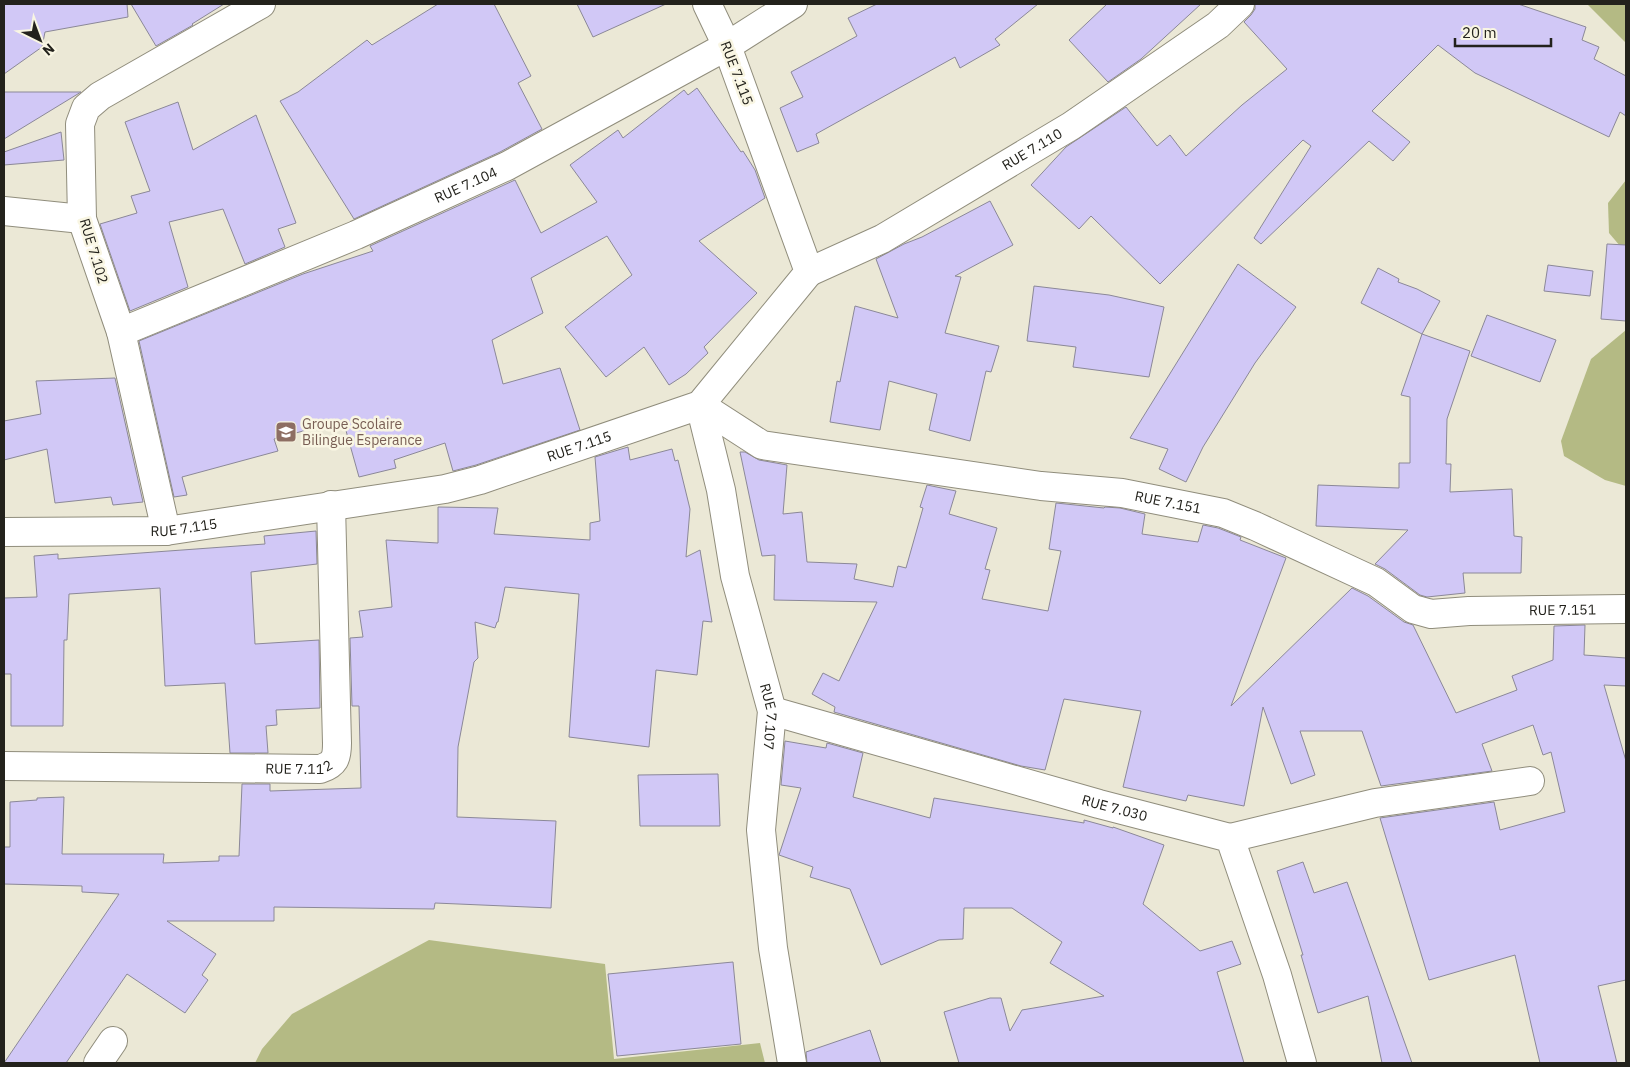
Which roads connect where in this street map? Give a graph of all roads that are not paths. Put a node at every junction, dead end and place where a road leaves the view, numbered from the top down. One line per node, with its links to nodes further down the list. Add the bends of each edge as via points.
1 (261, 4): 7 (street, RUE 7.102, via 100,96 86,108 80,124)
2 (707, 4): 5 (street, RUE 7.115)
3 (794, 4): 5 (street, RUE 7.104)
4 (1240, 4): 8 (street, RUE 7.110, via 1218,26 1071,126 882,240)
5 (727, 46): 8 (street, RUE 7.115); 9 (street, RUE 7.104, via 507,166 356,236)
6 (4, 211): 7 (street)
7 (82, 219): 9 (street, RUE 7.102)
8 (808, 272): 10 (street)
9 (121, 332): 12 (street, RUE 7.102)
10 (700, 405): 11 (street, RUE 7.115, via 480,480 445,489); 14 (street, RUE 7.151, via 762,444 1041,486 1122,493 1223,513 1376,582 1413,609 1431,614); 15 (street, RUE 7.107, via 721,490 735,576)
11 (331, 505): 12 (street, RUE 7.115); 16 (street, RUE 7.112, via 337,756 329,766 320,769)
12 (166, 531): 13 (street, RUE 7.115)
13 (4, 532)
14 (1626, 609)
15 (772, 711): 18 (street, RUE 7.030); 21 (street, RUE 7.107, via 761,830 773,948)
16 (4, 766)
17 (1530, 782): 18 (street, via 1375,803)
18 (1230, 838): 22 (street, via 1277,975)
19 (113, 1041): 20 (street)
20 (98, 1063)
21 (792, 1063)
22 (1302, 1063)

